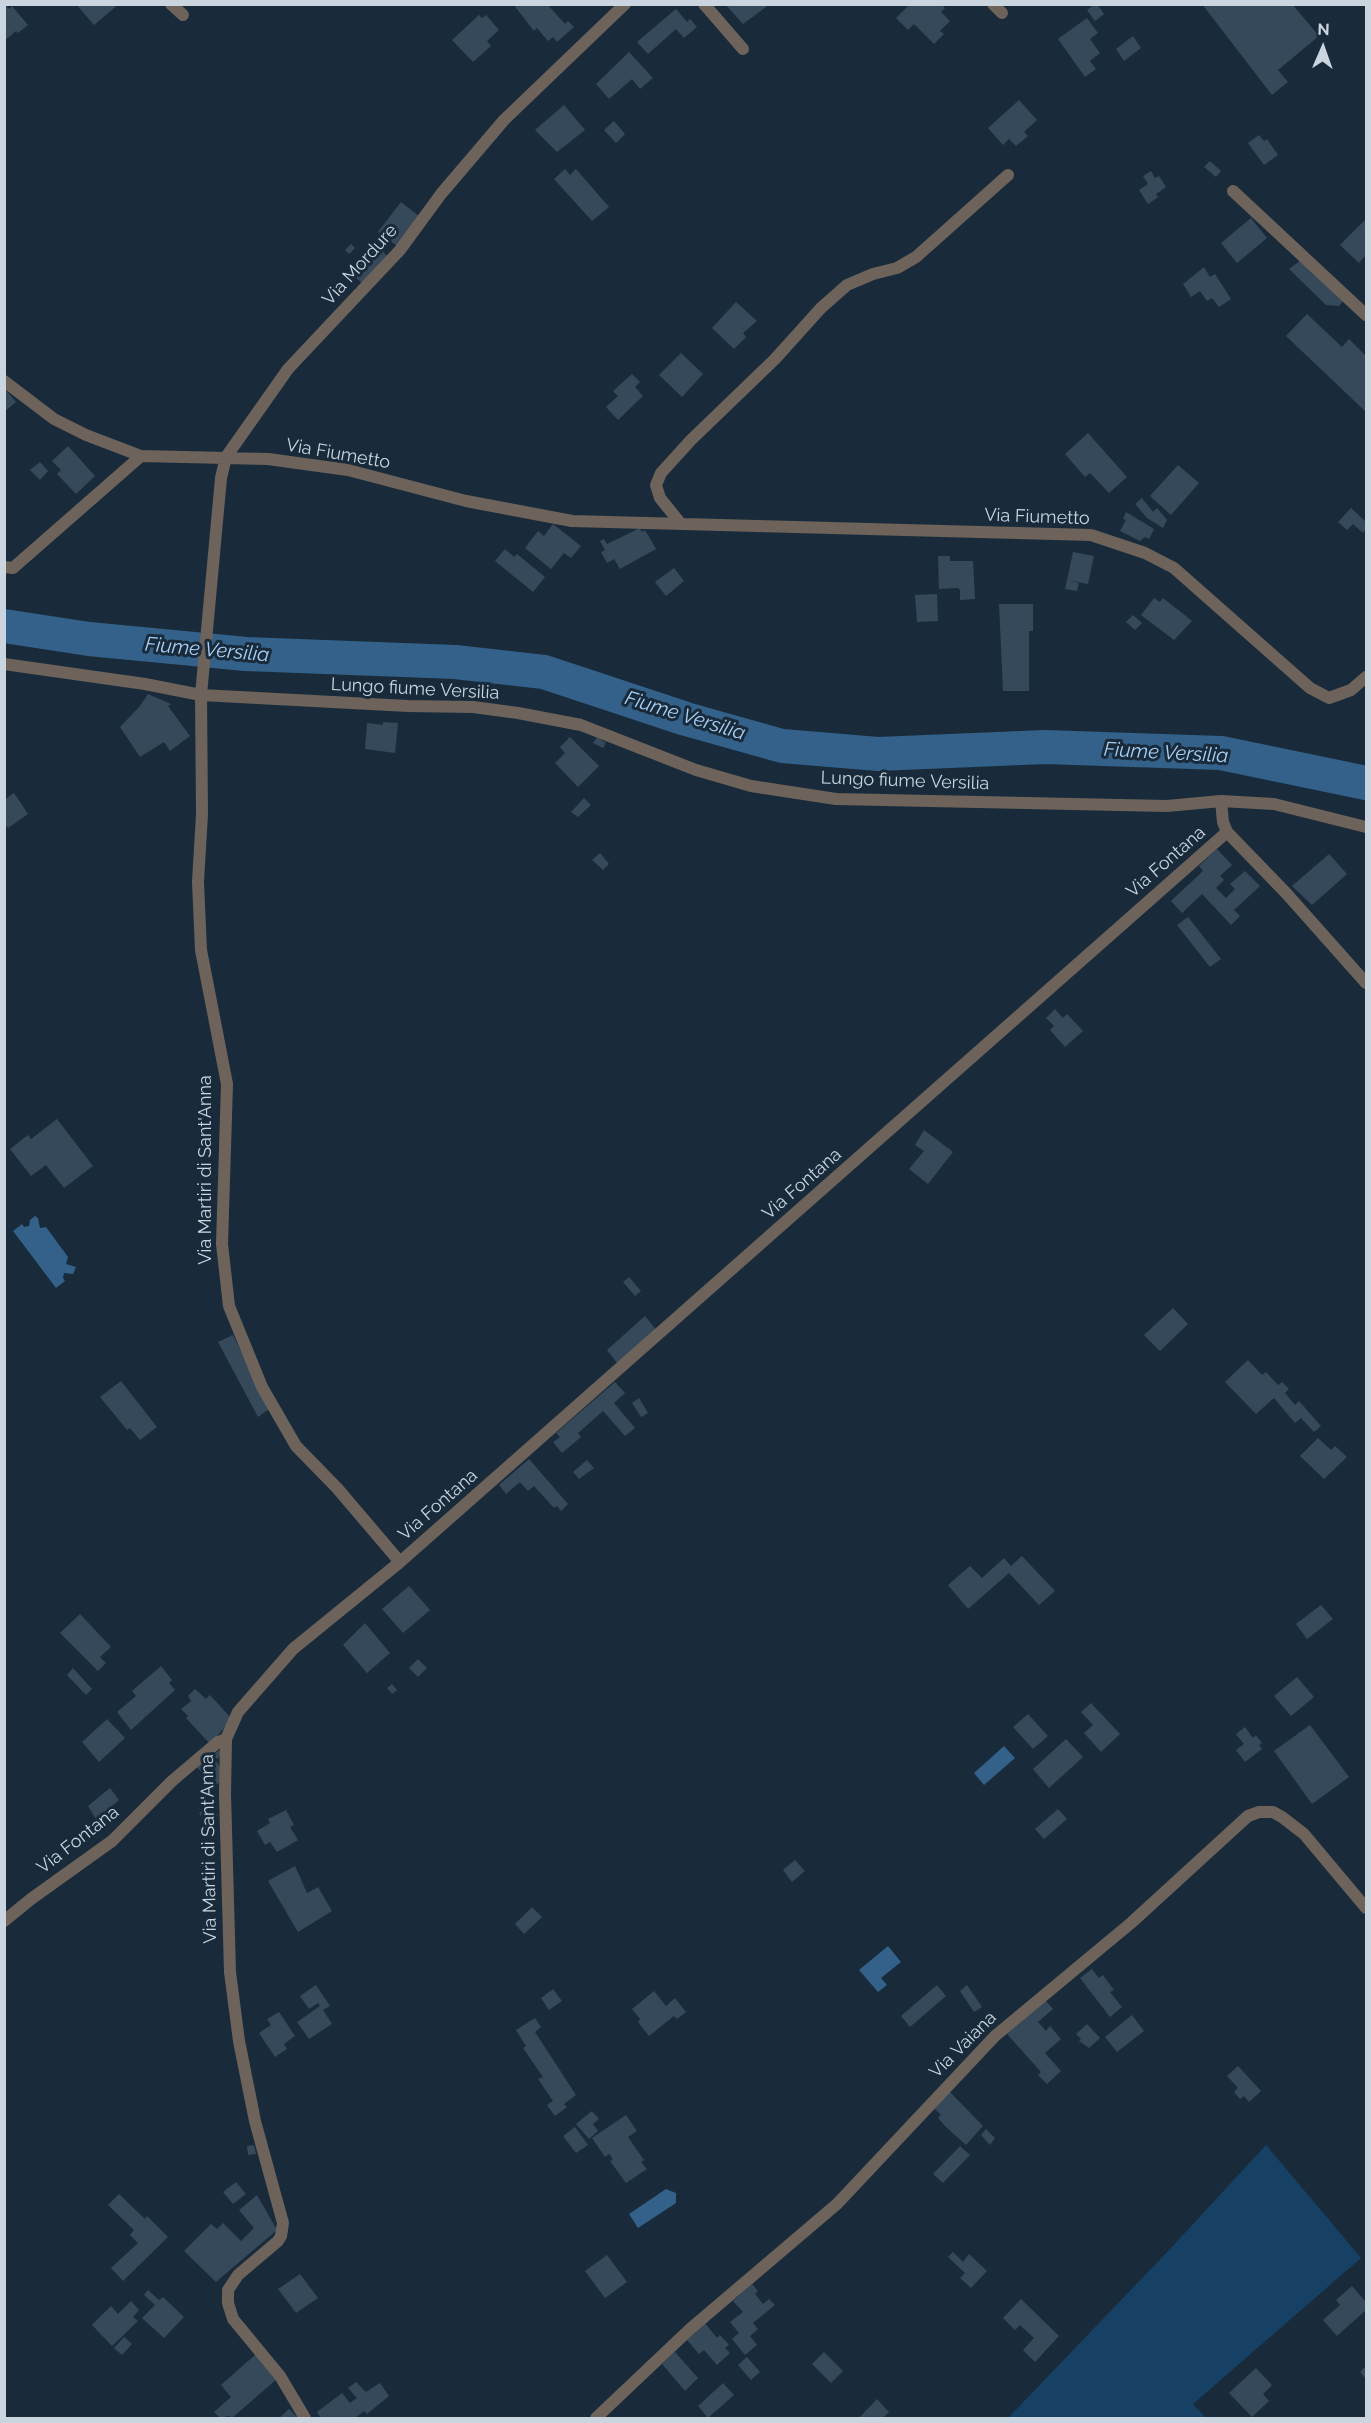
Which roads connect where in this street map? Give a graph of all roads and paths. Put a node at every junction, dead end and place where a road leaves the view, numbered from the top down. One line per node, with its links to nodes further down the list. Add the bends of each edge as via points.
1 (171, 4): 4 (street)
2 (625, 4): 11 (street, Via Mordure, via 504,120 400,250 288,369)
3 (704, 4): 5 (street)
4 (183, 15)
5 (743, 49)
6 (1008, 175): 12 (street, via 916,257 897,268 847,285 820,308 661,473 656,485 660,498)
7 (1233, 191): 8 (street)
8 (1366, 315)
9 (4, 381): 10 (street, Via Fiumetto, via 54,419)
10 (141, 456): 11 (street, Via Fiumetto); 13 (street, via 13,568)
11 (226, 457): 12 (street, Via Fiumetto, via 348,470 466,501 572,521); 14 (street, Via Mordure)
12 (681, 524): 16 (street, Via Fiumetto, via 1091,535 1145,553 1174,568 1310,688 1329,698 1352,690)
13 (4, 567)
14 (210, 594): 17 (street, Via Martiri di Sant'Anna)
15 (4, 664): 17 (street)
16 (1366, 677)
17 (201, 690): 18 (street, Lungo fiume Versilia, via 518,713 581,725 696,770 751,786 836,799 1167,806); 22 (street, Via Martiri di Sant'Anna, via 201,950 227,1084 222,1244 229,1306 262,1387 296,1446)
18 (1221, 801): 19 (street, Lungo fiume Versilia, via 1274,804); 20 (street, Via Fontana)
19 (1366, 827)
20 (1227, 832): 21 (street, Via Fontana); 22 (street, Via Fontana)
21 (1366, 983)
22 (400, 1562): 23 (street, Via Martiri di Sant'Anna, via 293,1649 238,1712)
23 (226, 1739): 25 (street, Via Fontana, via 172,1781 112,1841); 26 (street, Via Martiri di Sant'Anna, via 230,1972 255,2121 283,2223 278,2241 238,2275 228,2290 228,2303 233,2319 280,2376)
24 (1366, 1908): 27 (street, Via Vaiana, via 1304,1834 1282,1816 1266,1812 1248,1816 1131,1923 995,2036 837,2204 690,2329)
25 (4, 1921)
26 (305, 2418)
27 (596, 2418)

